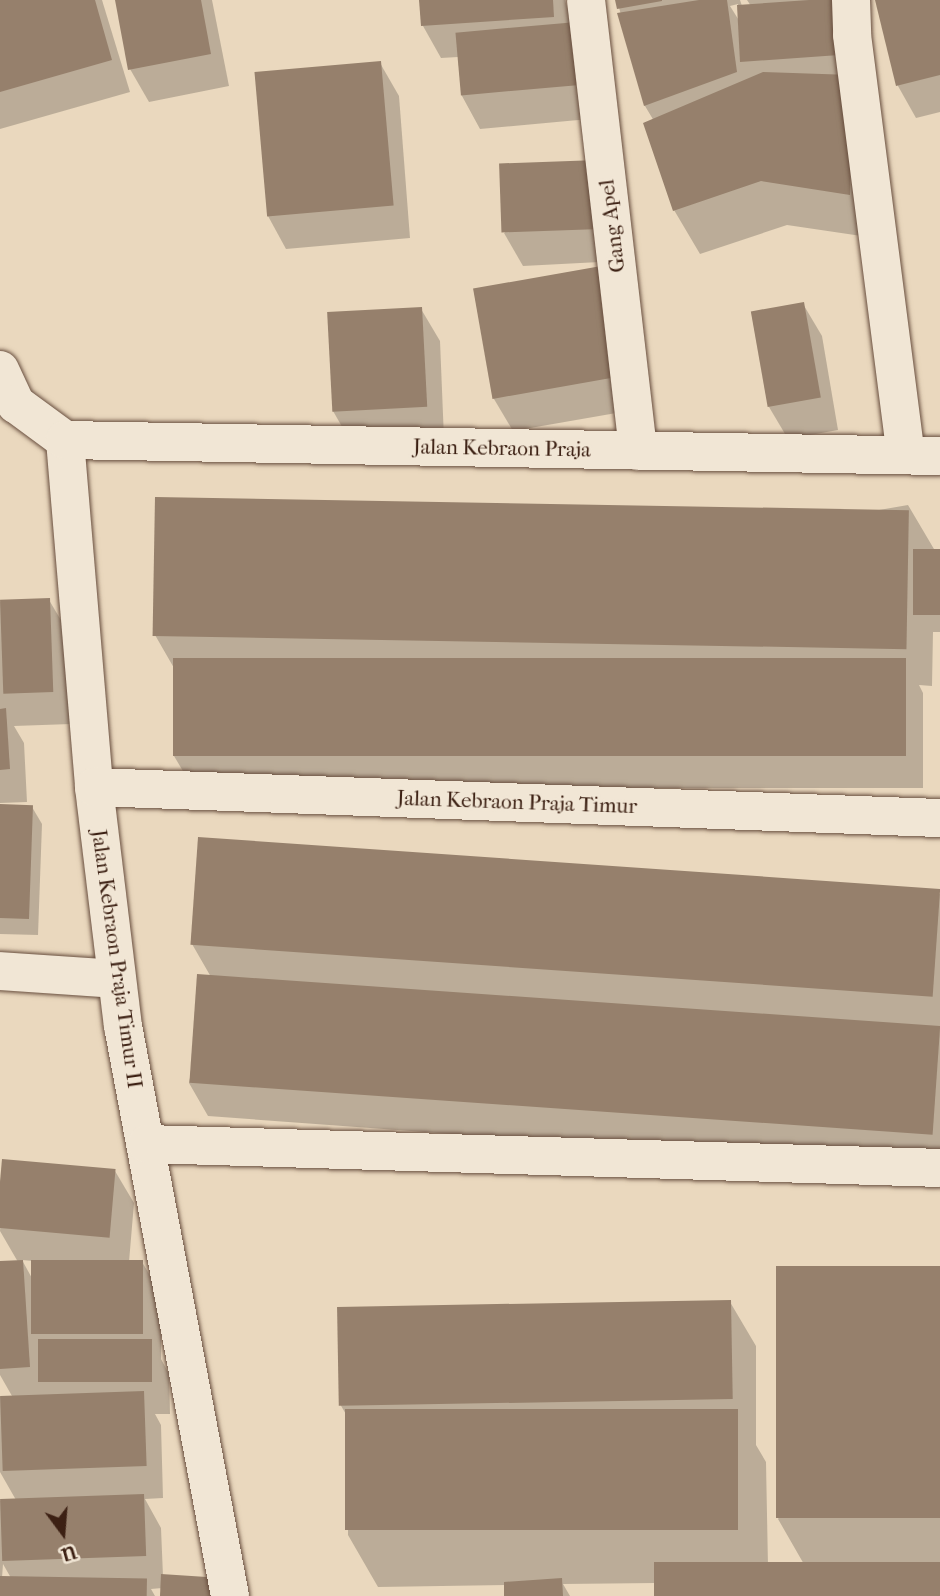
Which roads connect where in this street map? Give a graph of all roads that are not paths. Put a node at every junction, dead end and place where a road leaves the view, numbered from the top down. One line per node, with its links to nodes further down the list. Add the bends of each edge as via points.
1 (586, 0): 5 (street, Gang Apel)
2 (850, 0): 6 (street, via 852,35)
3 (0, 370): 4 (street, via 16,404)
4 (65, 440): 5 (street, Jalan Kebraon Praja); 7 (street, Jalan Kebraon Praja Timur II)
5 (638, 451): 6 (street, Jalan Kebraon Praja)
6 (923, 456)
7 (94, 787): 8 (street, Jalan Kebraon Praja Timur); 10 (street, Jalan Kebraon Praja Timur II)
8 (940, 818)
9 (0, 971): 10 (street)
10 (117, 979): 11 (street, Jalan Kebraon Praja Timur II)
11 (147, 1144): 12 (street); 13 (street, Jalan Kebraon Praja Timur II)
12 (940, 1168)
13 (230, 1596)

